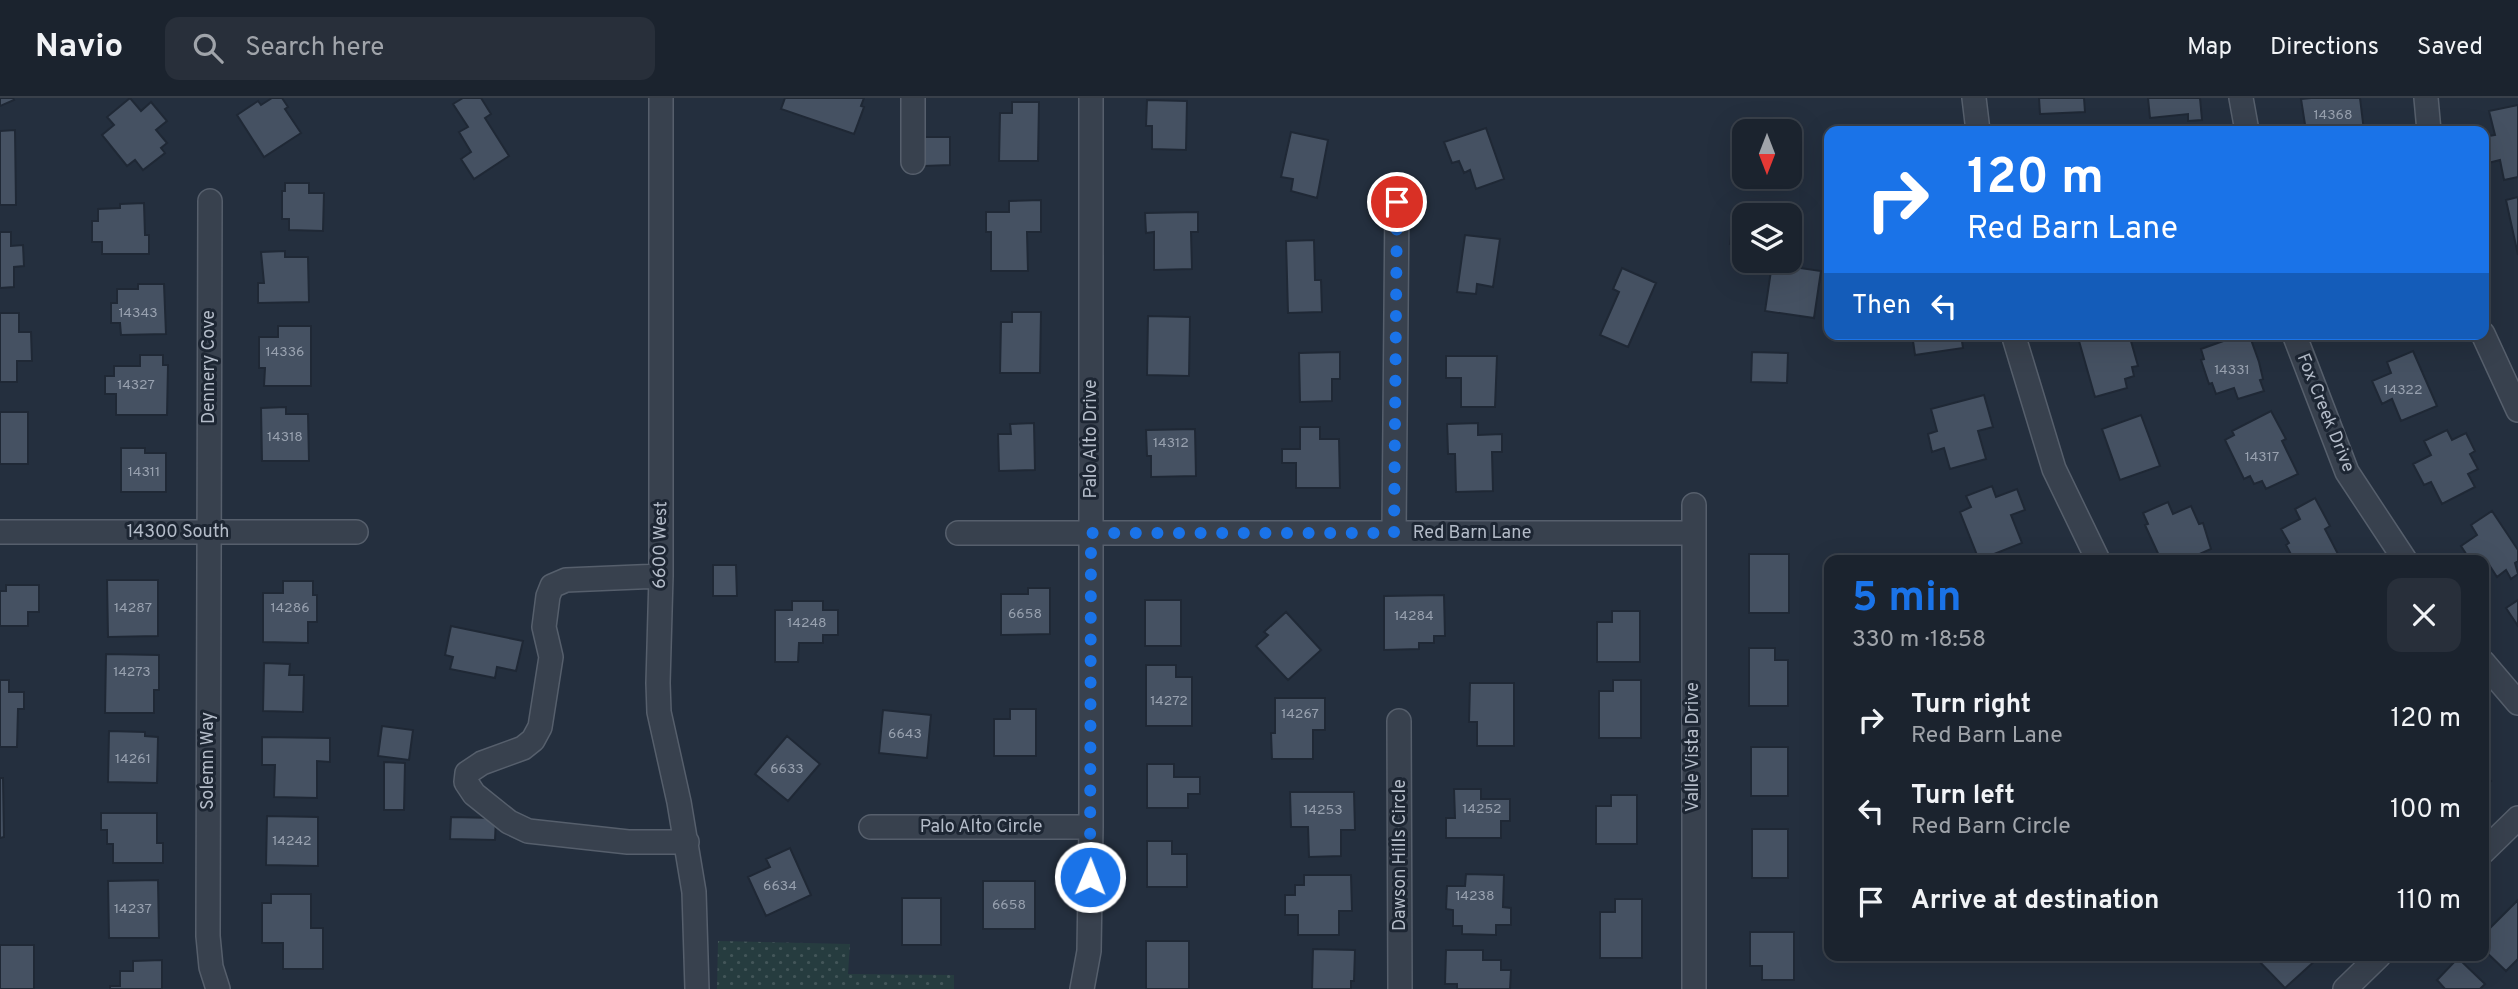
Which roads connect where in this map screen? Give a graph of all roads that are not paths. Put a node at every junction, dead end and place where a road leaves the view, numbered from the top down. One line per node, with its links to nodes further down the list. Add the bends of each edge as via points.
1 (661, 98): 27 (street, 6600 West)
2 (913, 98): 10 (street)
3 (1091, 98): 22 (street, Palo Alto Drive)
4 (1974, 98): 7 (street)
5 (2241, 98): 8 (street)
6 (2426, 98): 9 (street)
7 (1977, 126)
8 (2246, 126)
9 (2429, 126)
10 (913, 162)
11 (210, 201): 19 (street, Dennery Cove)
12 (1397, 202): 23 (street)
13 (2015, 340): 25 (street, via 2054,470)
14 (2296, 340): 26 (street, Fox Creek Drive, via 2347,472)
15 (2486, 340): 16 (street)
16 (2518, 410)
17 (1695, 505): 24 (street, Valle Vista Drive)
18 (0, 532): 19 (street, 14300 South)
19 (209, 532): 20 (street, 14300 South); 37 (street, Solemn Way, via 208,936)
20 (356, 533)
21 (958, 533): 22 (street, Red Barn Lane)
22 (1091, 533): 23 (street, Red Barn Lane); 33 (street, Palo Alto Drive)
23 (1394, 533): 24 (street, Red Barn Lane)
24 (1693, 533): 41 (street, Valle Vista Drive)
25 (2096, 555)
26 (2402, 555)
27 (661, 576): 34 (street, 6600 West, via 659,712); 34 (street, via 566,580 552,586 544,627 551,657 540,727 523,748 482,763 467,773 466,782 487,807 528,831 628,842)
28 (2489, 669): 29 (street)
29 (2518, 703)
30 (1399, 721): 40 (street, Dawson Hills Circle)
31 (2518, 818): 35 (street)
32 (871, 827): 33 (street, Palo Alto Circle)
33 (1091, 827): 39 (street, Palo Alto Drive, via 1089,951)
34 (687, 842): 38 (street, 6600 West, via 694,892)
35 (2489, 846)
36 (2374, 961): 42 (street)
37 (218, 989)
38 (697, 989)
39 (1082, 989)
40 (1400, 989)
41 (1694, 989)
42 (2345, 989)

